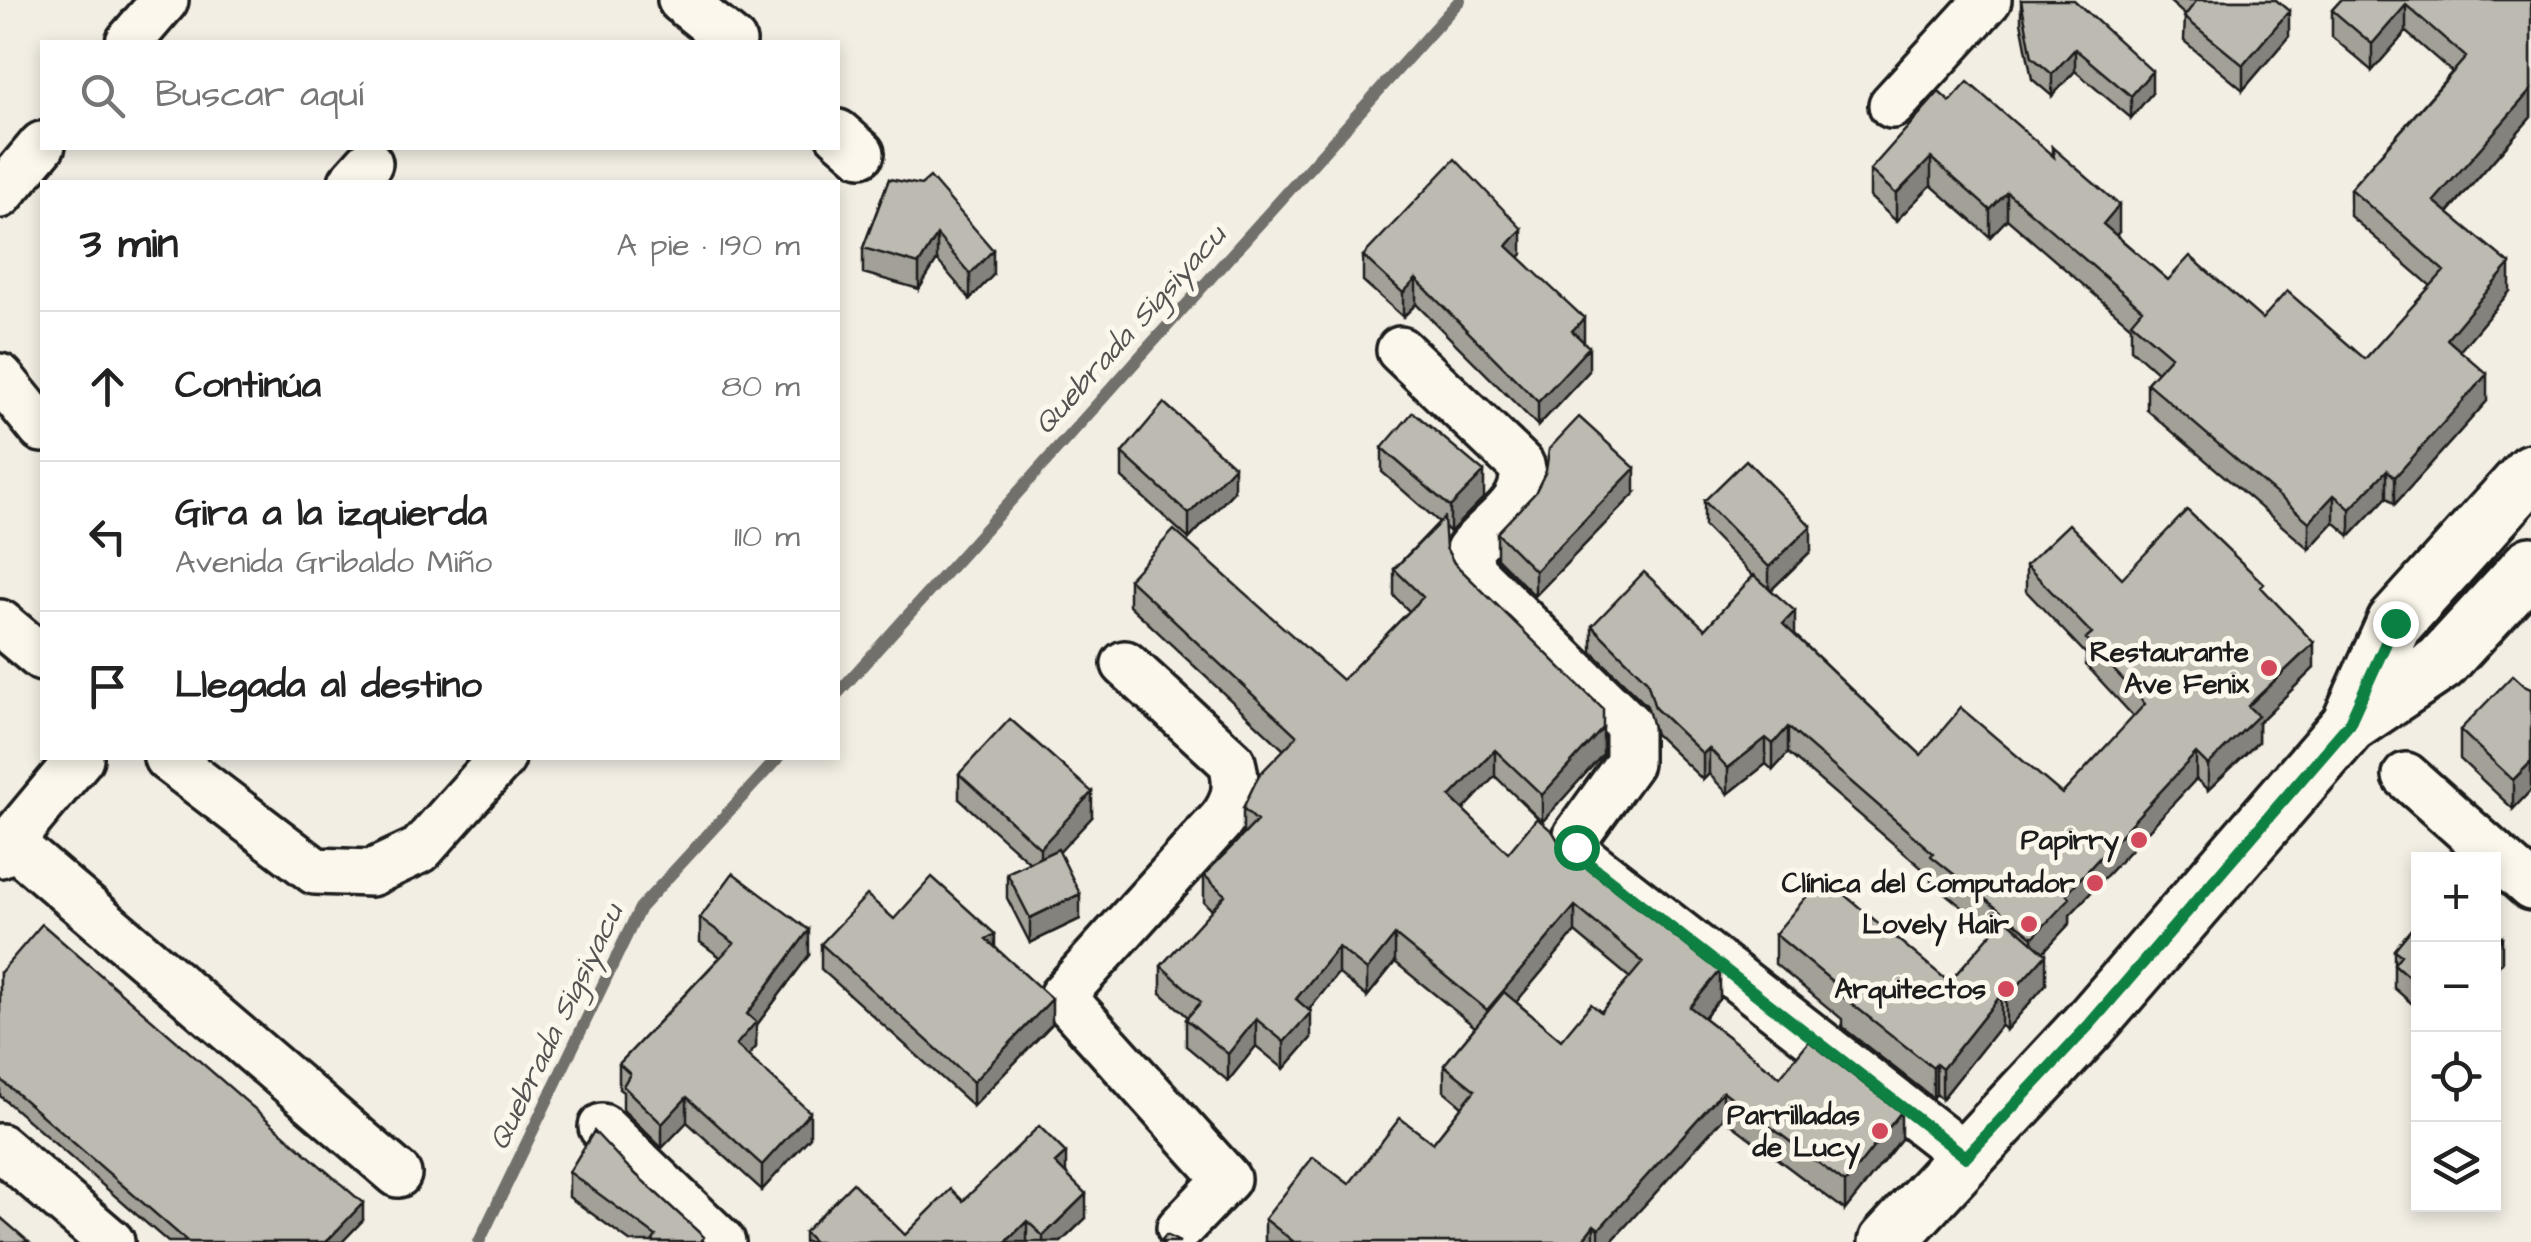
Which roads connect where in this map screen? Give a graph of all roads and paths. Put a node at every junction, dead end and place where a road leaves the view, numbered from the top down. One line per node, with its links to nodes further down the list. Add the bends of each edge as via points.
1 (165, 0): 4 (street)
2 (681, 0): 5 (street)
3 (1988, 0): 6 (street)
4 (131, 40)
5 (731, 40)
6 (1892, 105)
7 (40, 147): 8 (street)
8 (0, 195)
9 (1400, 350): 26 (street, via 1521,465 1520,497 1469,550 1472,572 1630,725 1629,763 1577,835 1579,855)
10 (0, 378): 11 (street)
11 (40, 427)
12 (2531, 472): 17 (street, via 2395,623)
13 (2531, 565): 17 (street, via 2441,663)
14 (0, 622): 15 (street)
15 (40, 656)
16 (1125, 664): 28 (street, via 1232,762 1236,778 1236,794 1222,819 1062,996 1227,1180)
17 (2349, 724): 26 (street)
18 (78, 760): 22 (street)
19 (170, 760): 20 (street, via 315,871 371,873 420,850)
20 (500, 760)
21 (2406, 776): 23 (street)
22 (5, 848): 27 (street)
23 (2531, 887)
24 (602, 1128): 30 (street)
25 (0, 1147): 29 (street)
26 (1966, 1157): 31 (street)
27 (398, 1174)
28 (1181, 1237)
29 (111, 1242)
30 (722, 1242)
31 (1887, 1242)

